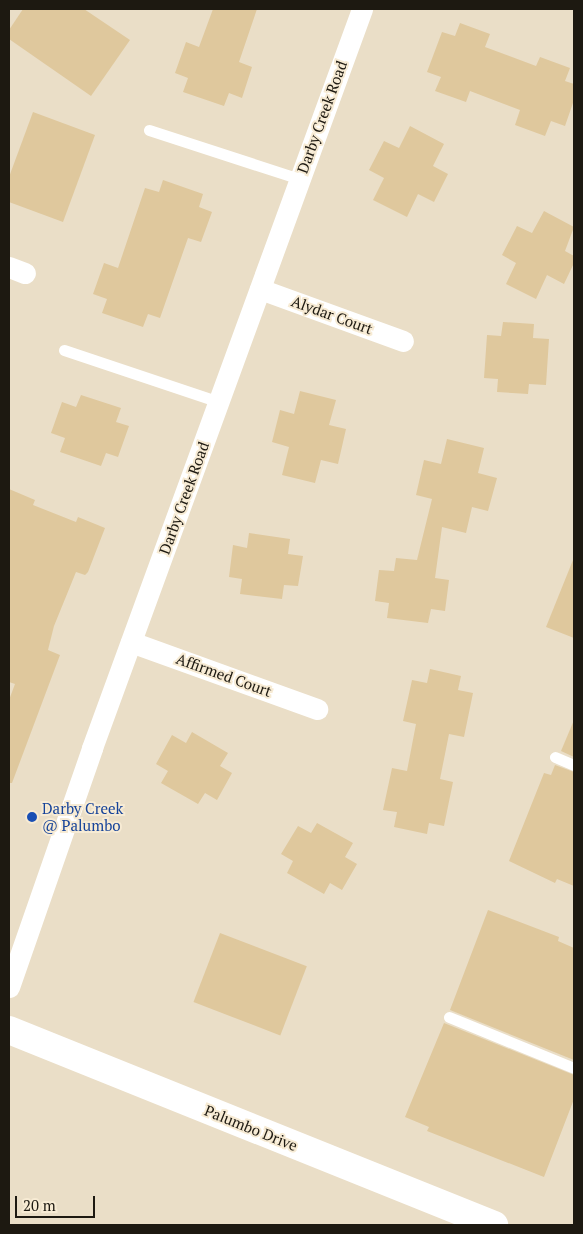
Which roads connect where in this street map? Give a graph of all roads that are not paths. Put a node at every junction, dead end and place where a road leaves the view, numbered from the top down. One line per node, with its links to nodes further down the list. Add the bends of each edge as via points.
1 (362, 9): 3 (street, Darby Creek Road)
2 (149, 130): 3 (lane)
3 (300, 179): 4 (street, Darby Creek Road)
4 (260, 289): 5 (street, Alydar Court); 7 (street, Darby Creek Road)
5 (403, 341)
6 (64, 350): 7 (lane)
7 (219, 402): 8 (street, Darby Creek Road)
8 (132, 642): 9 (street, Affirmed Court); 12 (street, Darby Creek Road)
9 (317, 709)
10 (555, 757): 11 (lane)
11 (574, 766)
12 (9, 987)
13 (449, 1017): 15 (lane)
14 (9, 1030): 16 (street, Palumbo Drive)
15 (574, 1068)
16 (494, 1225)

